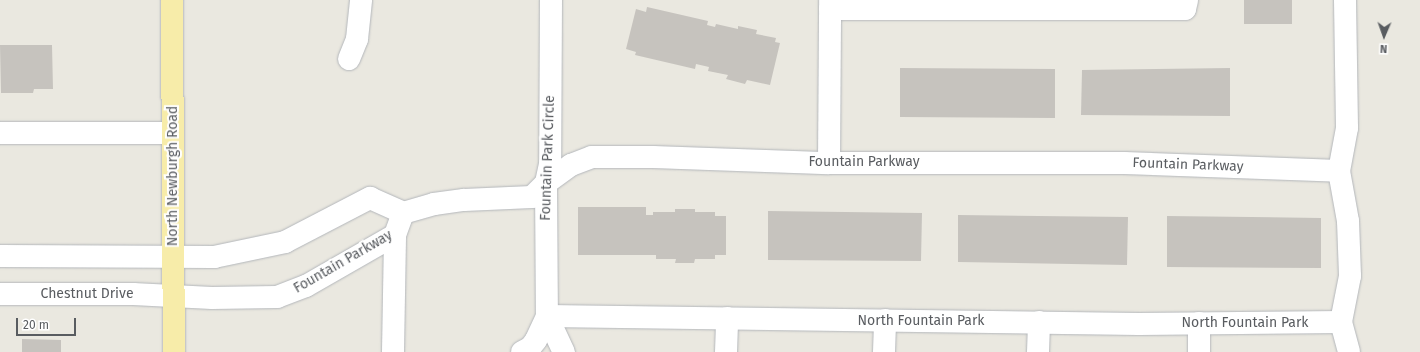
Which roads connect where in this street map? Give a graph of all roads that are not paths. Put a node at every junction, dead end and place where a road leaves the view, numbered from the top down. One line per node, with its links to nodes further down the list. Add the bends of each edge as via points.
1 (172, 0): 9 (main road, North Newburgh Road)
2 (361, 0): 7 (street, via 357,39)
3 (551, 0): 12 (street, Fountain Park Circle, via 550,164)
4 (1187, 0): 6 (street, via 1185,9)
5 (1344, 0): 11 (street, via 1347,128)
6 (830, 5): 10 (street)
7 (349, 58)
8 (0, 133): 9 (street)
9 (173, 133): 15 (main road, North Newburgh Road)
10 (829, 163): 11 (street, Fountain Parkway, via 1124,163); 12 (street, Fountain Parkway, via 592,157 571,164)
11 (1339, 171): 23 (street, via 1348,220 1350,276)
12 (546, 183): 13 (street, Fountain Parkway, via 532,197 464,200 434,204); 19 (street, Fountain Park Circle)
13 (403, 213): 14 (street, Fountain Parkway); 15 (street, Fountain Parkway, via 370,198 285,242 214,257)
14 (395, 235): 18 (street, Fountain Parkway, via 306,286 277,297); 26 (street)
15 (174, 255): 16 (street); 18 (main road, North Newburgh Road)
16 (0, 256)
17 (0, 294): 18 (street, Chestnut Drive, via 133,294)
18 (174, 297): 25 (main road, North Newburgh Road)
19 (547, 316): 20 (street, North Fountain Park); 27 (street, via 536,340 530,348); 28 (street)
20 (727, 318): 21 (street, North Fountain Park); 29 (street)
21 (885, 320): 22 (street, North Fountain Park); 30 (street)
22 (1039, 322): 24 (street, North Fountain Park); 31 (street)
23 (1341, 322): 24 (street, North Fountain Park); 33 (street)
24 (1199, 324): 32 (street)
25 (174, 352)
26 (393, 352)
27 (522, 352)
28 (564, 352)
29 (726, 352)
30 (884, 352)
31 (1038, 352)
32 (1199, 352)
33 (1349, 352)

